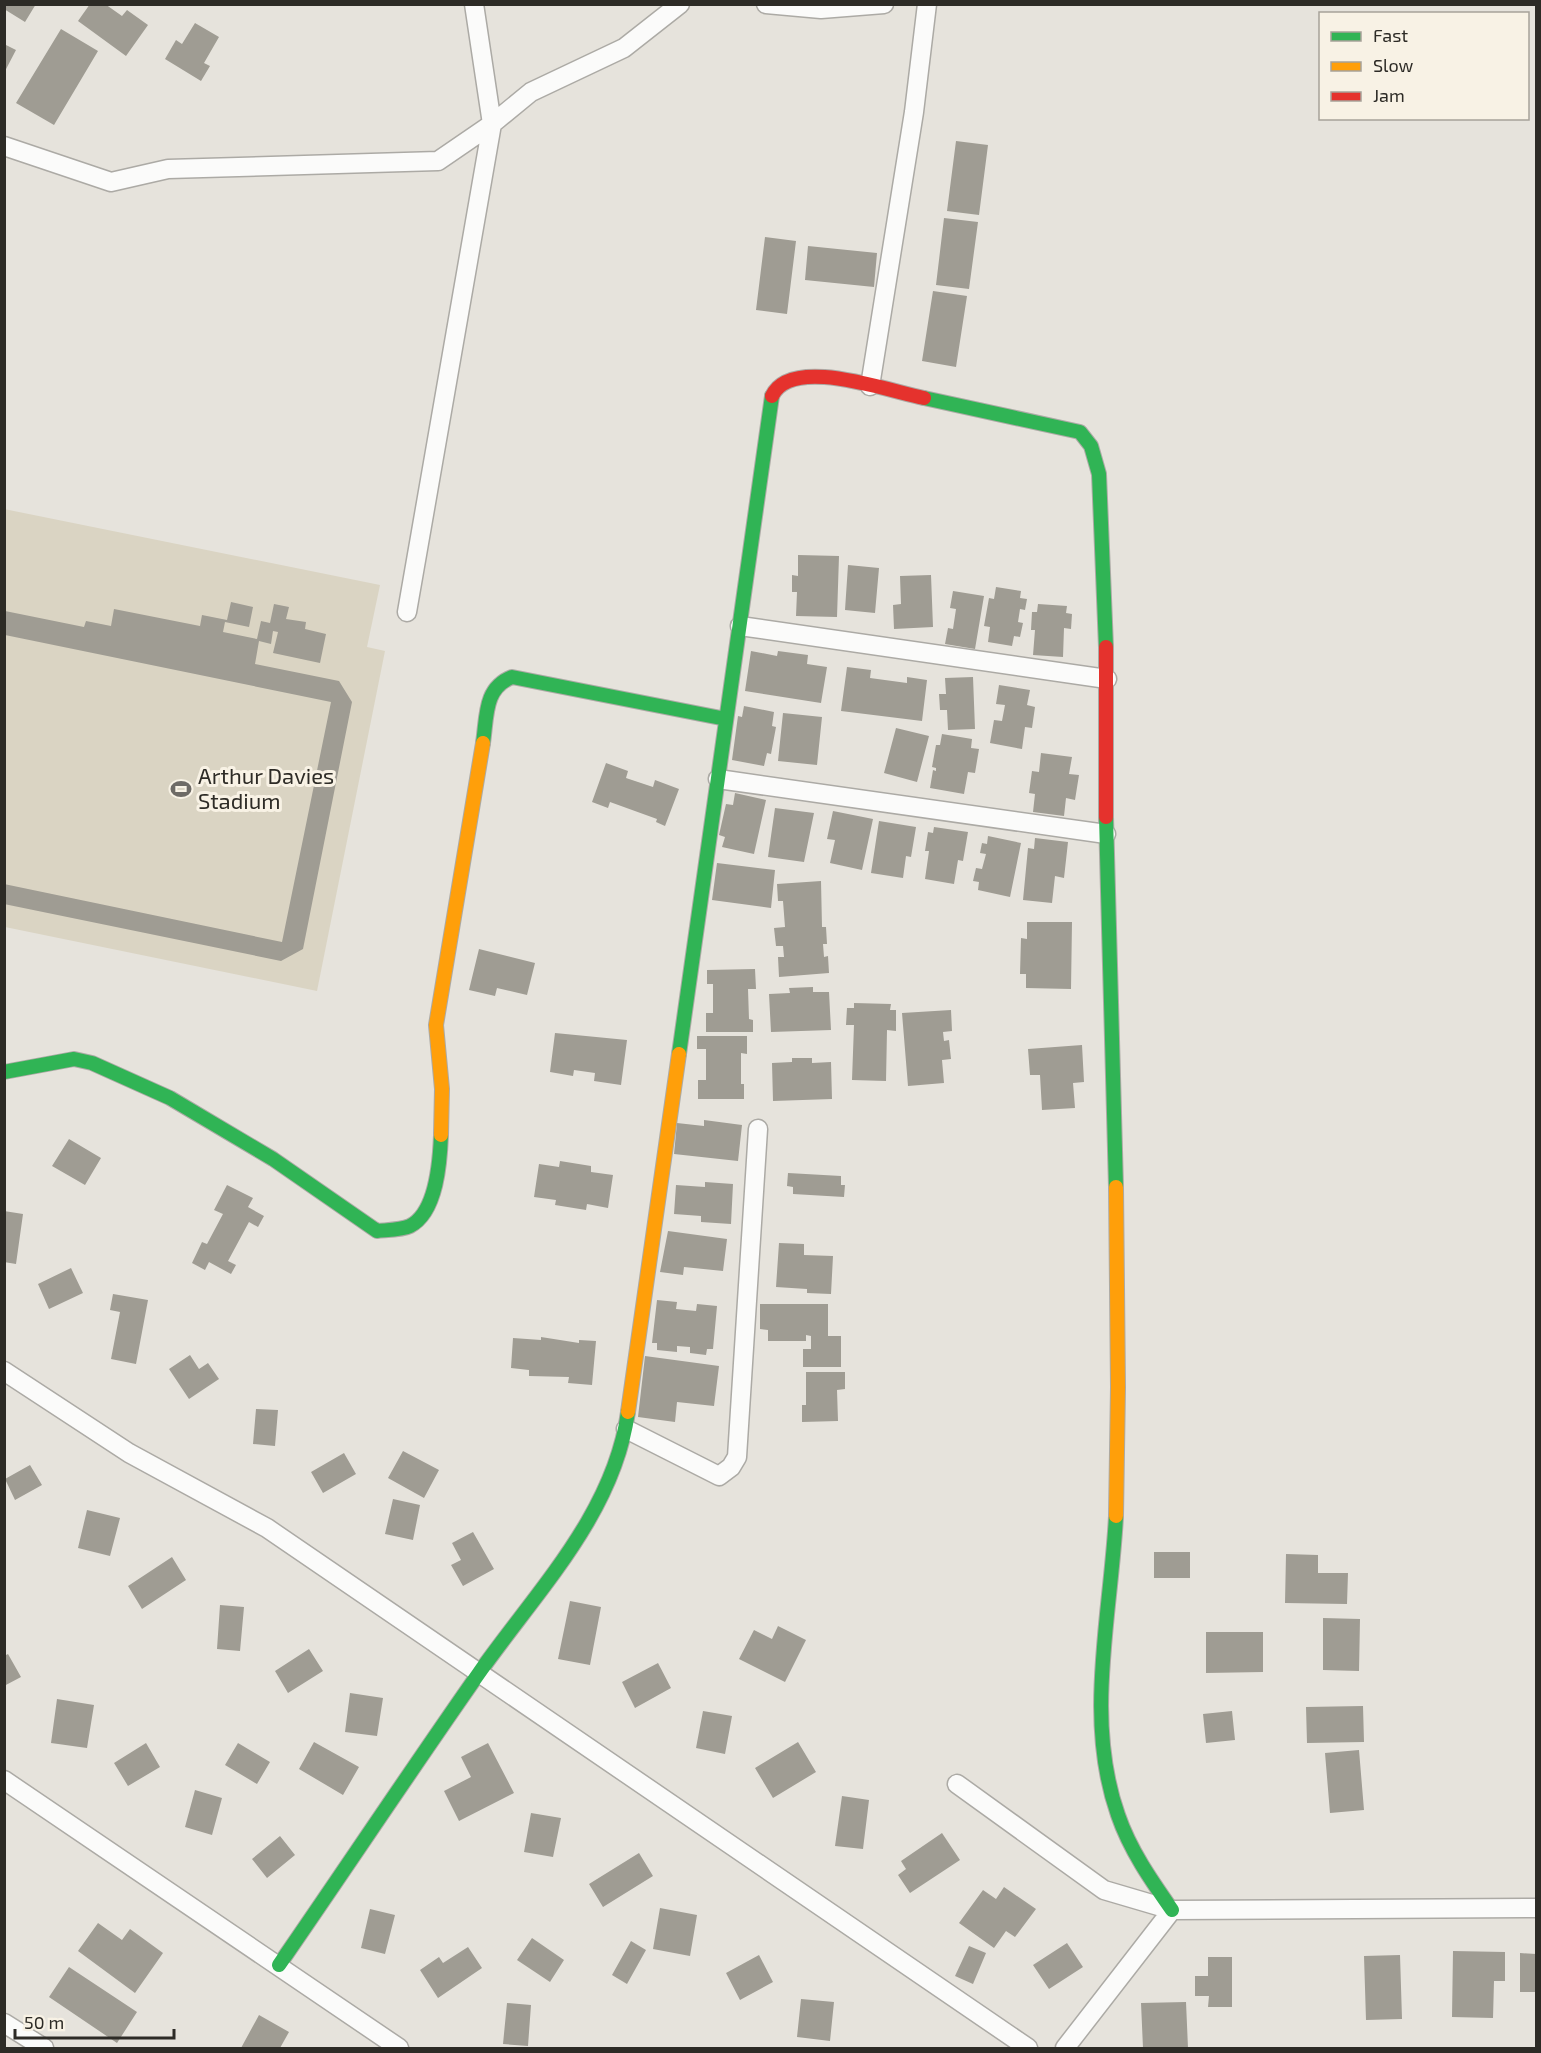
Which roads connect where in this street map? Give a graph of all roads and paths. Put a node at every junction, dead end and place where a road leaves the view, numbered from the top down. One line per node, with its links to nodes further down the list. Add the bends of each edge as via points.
1 (474, 4): 6 (street)
2 (680, 4): 6 (street, via 624,48 531,92)
3 (766, 4): 4 (street, via 821,9)
4 (884, 4)
5 (927, 4): 8 (street, via 914,112)
6 (492, 124): 7 (street, via 438,161 168,169 111,182); 9 (street)
7 (4, 146)
8 (870, 386): 10 (street, via 799,375 776,387); 11 (street, via 1080,432 1089,438 1099,474)
9 (406, 612)
10 (740, 626): 11 (street); 12 (street)
11 (1107, 679): 14 (street)
12 (726, 719): 13 (street); 15 (street, via 512,677 499,682 491,693 436,1024 442,1089 440,1169 428,1206 410,1226 377,1231 273,1159 170,1098 92,1063 74,1059)
13 (718, 779): 14 (street); 18 (street)
14 (1106, 834): 23 (street, via 1116,1158 1118,1452 1101,1684 1102,1748 1109,1794 1121,1826 1140,1866)
15 (4, 1072)
16 (758, 1129): 18 (street, via 737,1457 732,1467 719,1476)
17 (4, 1371): 19 (street, via 129,1453 267,1528)
18 (626, 1429): 19 (street, via 599,1505)
19 (480, 1671): 24 (street); 28 (street)
20 (4, 1780): 24 (street)
21 (957, 1784): 23 (street, via 1104,1890)
22 (1536, 1908): 23 (street)
23 (1172, 1910): 29 (street)
24 (279, 1965): 27 (street)
25 (4, 2023): 26 (street)
26 (44, 2049)
27 (399, 2049)
28 (1028, 2049)
29 (1065, 2049)

